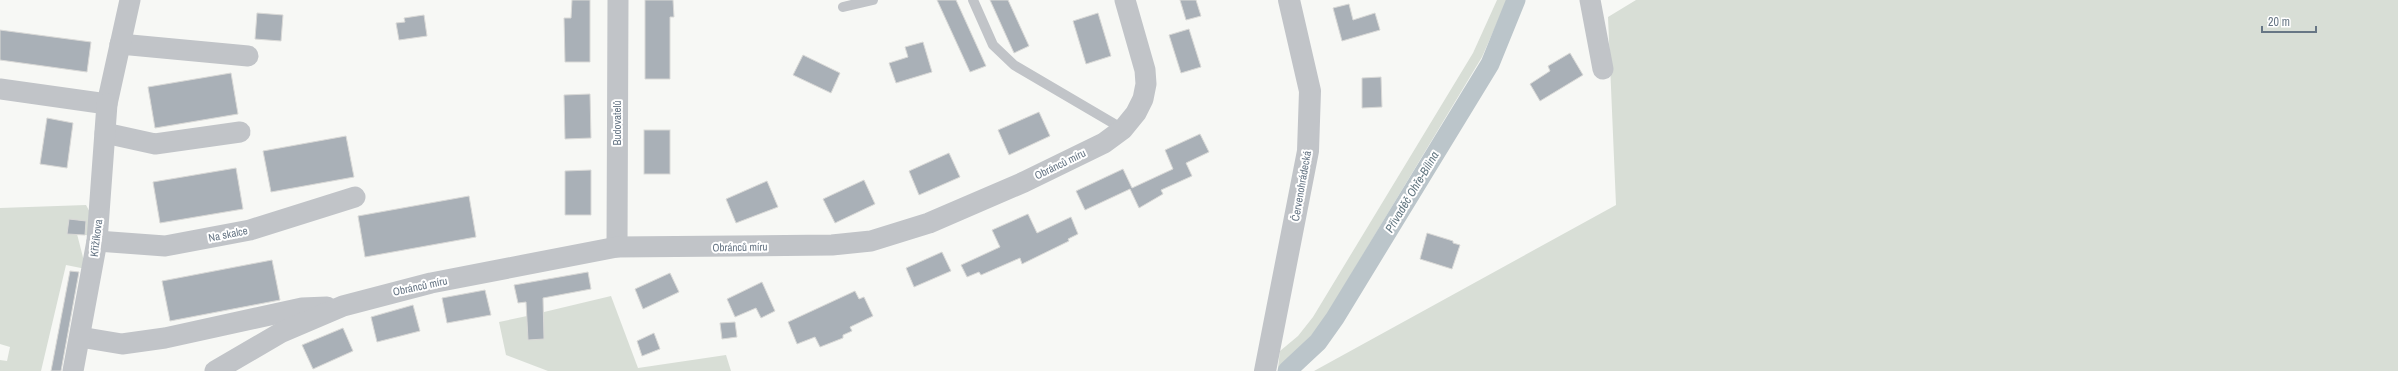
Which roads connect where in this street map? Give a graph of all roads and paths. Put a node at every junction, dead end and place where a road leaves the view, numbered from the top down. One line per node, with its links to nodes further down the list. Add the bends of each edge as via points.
1 (130, 0): 9 (street, Křižíkova)
2 (618, 0): 19 (street, Budovatelů)
3 (873, 0): 8 (lane)
4 (972, 0): 14 (lane, via 993,45 1014,65)
5 (1125, 0): 14 (street, Obránců míru, via 1145,70 1146,84 1143,99 1136,113)
6 (1289, 0): 22 (street, Červenohrádecká, via 1310,91 1308,151)
7 (1590, 0): 11 (street)
8 (843, 7)
9 (120, 44): 10 (street); 13 (street, Křižíkova)
10 (248, 56)
11 (1603, 69)
12 (0, 88): 13 (street)
13 (107, 104): 16 (street, Křižíkova)
14 (1123, 129): 19 (street, Obránců míru, via 1104,143 1024,182 929,223 872,240 832,245)
15 (240, 132): 16 (street, via 155,144)
16 (105, 133): 18 (street, Křižíkova)
17 (355, 197): 18 (street, Na skalce, via 250,230 165,246)
18 (97, 241): 21 (street, Křižíkova)
19 (617, 247): 20 (street, Obránců míru, via 431,283)
20 (343, 306): 21 (street, via 302,308 165,338 122,344); 24 (street, Obránců míru, via 282,332)
21 (80, 338): 23 (street, Křižíkova)
22 (1266, 364)
23 (73, 371)
24 (215, 371)

